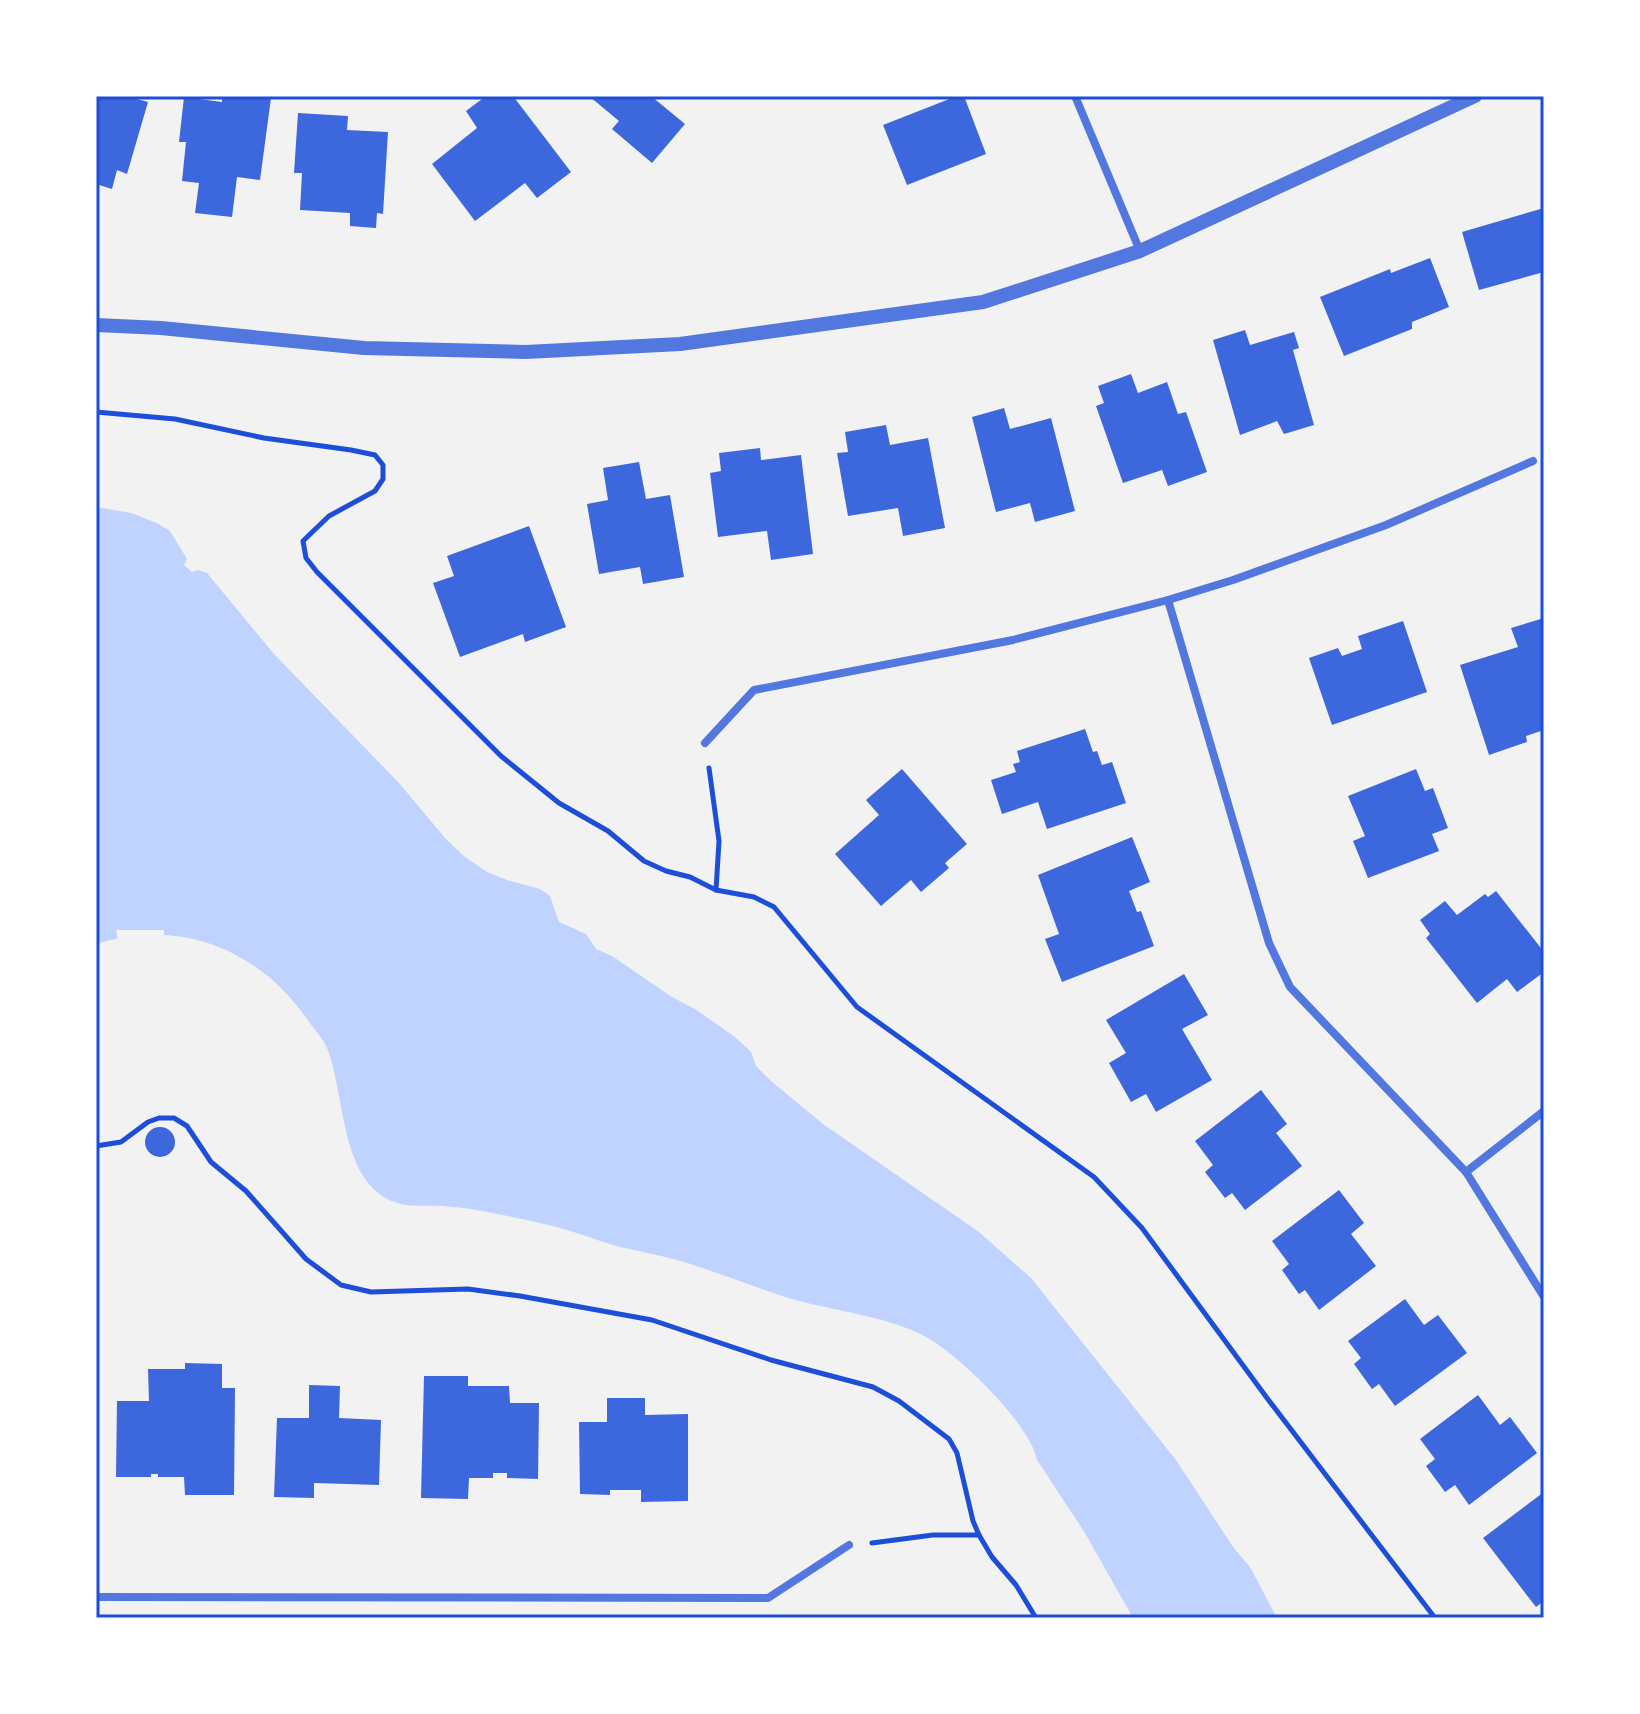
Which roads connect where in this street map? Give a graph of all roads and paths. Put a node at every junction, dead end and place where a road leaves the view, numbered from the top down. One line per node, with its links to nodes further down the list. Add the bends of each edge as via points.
1 (1075, 96): 3 (street)
2 (1475, 96): 3 (street)
3 (1140, 251): 4 (street, via 983,302 680,344 526,352 364,348)
4 (96, 325)
5 (96, 412): 9 (path, via 175,419 375,455 383,465 383,479 375,491 329,516 303,541 306,558 526,777 644,861)
6 (1533, 461): 7 (street, via 1386,525)
7 (1168, 600): 8 (street, via 1013,640 754,690); 12 (street, via 1269,943 1290,987)
8 (705, 743): 9 (path, via 719,841)
9 (716, 890): 18 (path, via 774,907 857,1007 1058,1150 1119,1201)
10 (1544, 1111): 12 (street)
11 (96, 1146): 14 (path, via 121,1142 159,1118 174,1118 187,1126 211,1162 246,1191 306,1259 341,1285 371,1292 468,1289 652,1320 873,1387 949,1439)
12 (1466, 1172): 13 (street)
13 (1544, 1297)
14 (979, 1535): 15 (path); 17 (path)
15 (849, 1545): 16 (street, via 768,1598)
16 (96, 1597)
17 (1036, 1618)
18 (1435, 1618)

